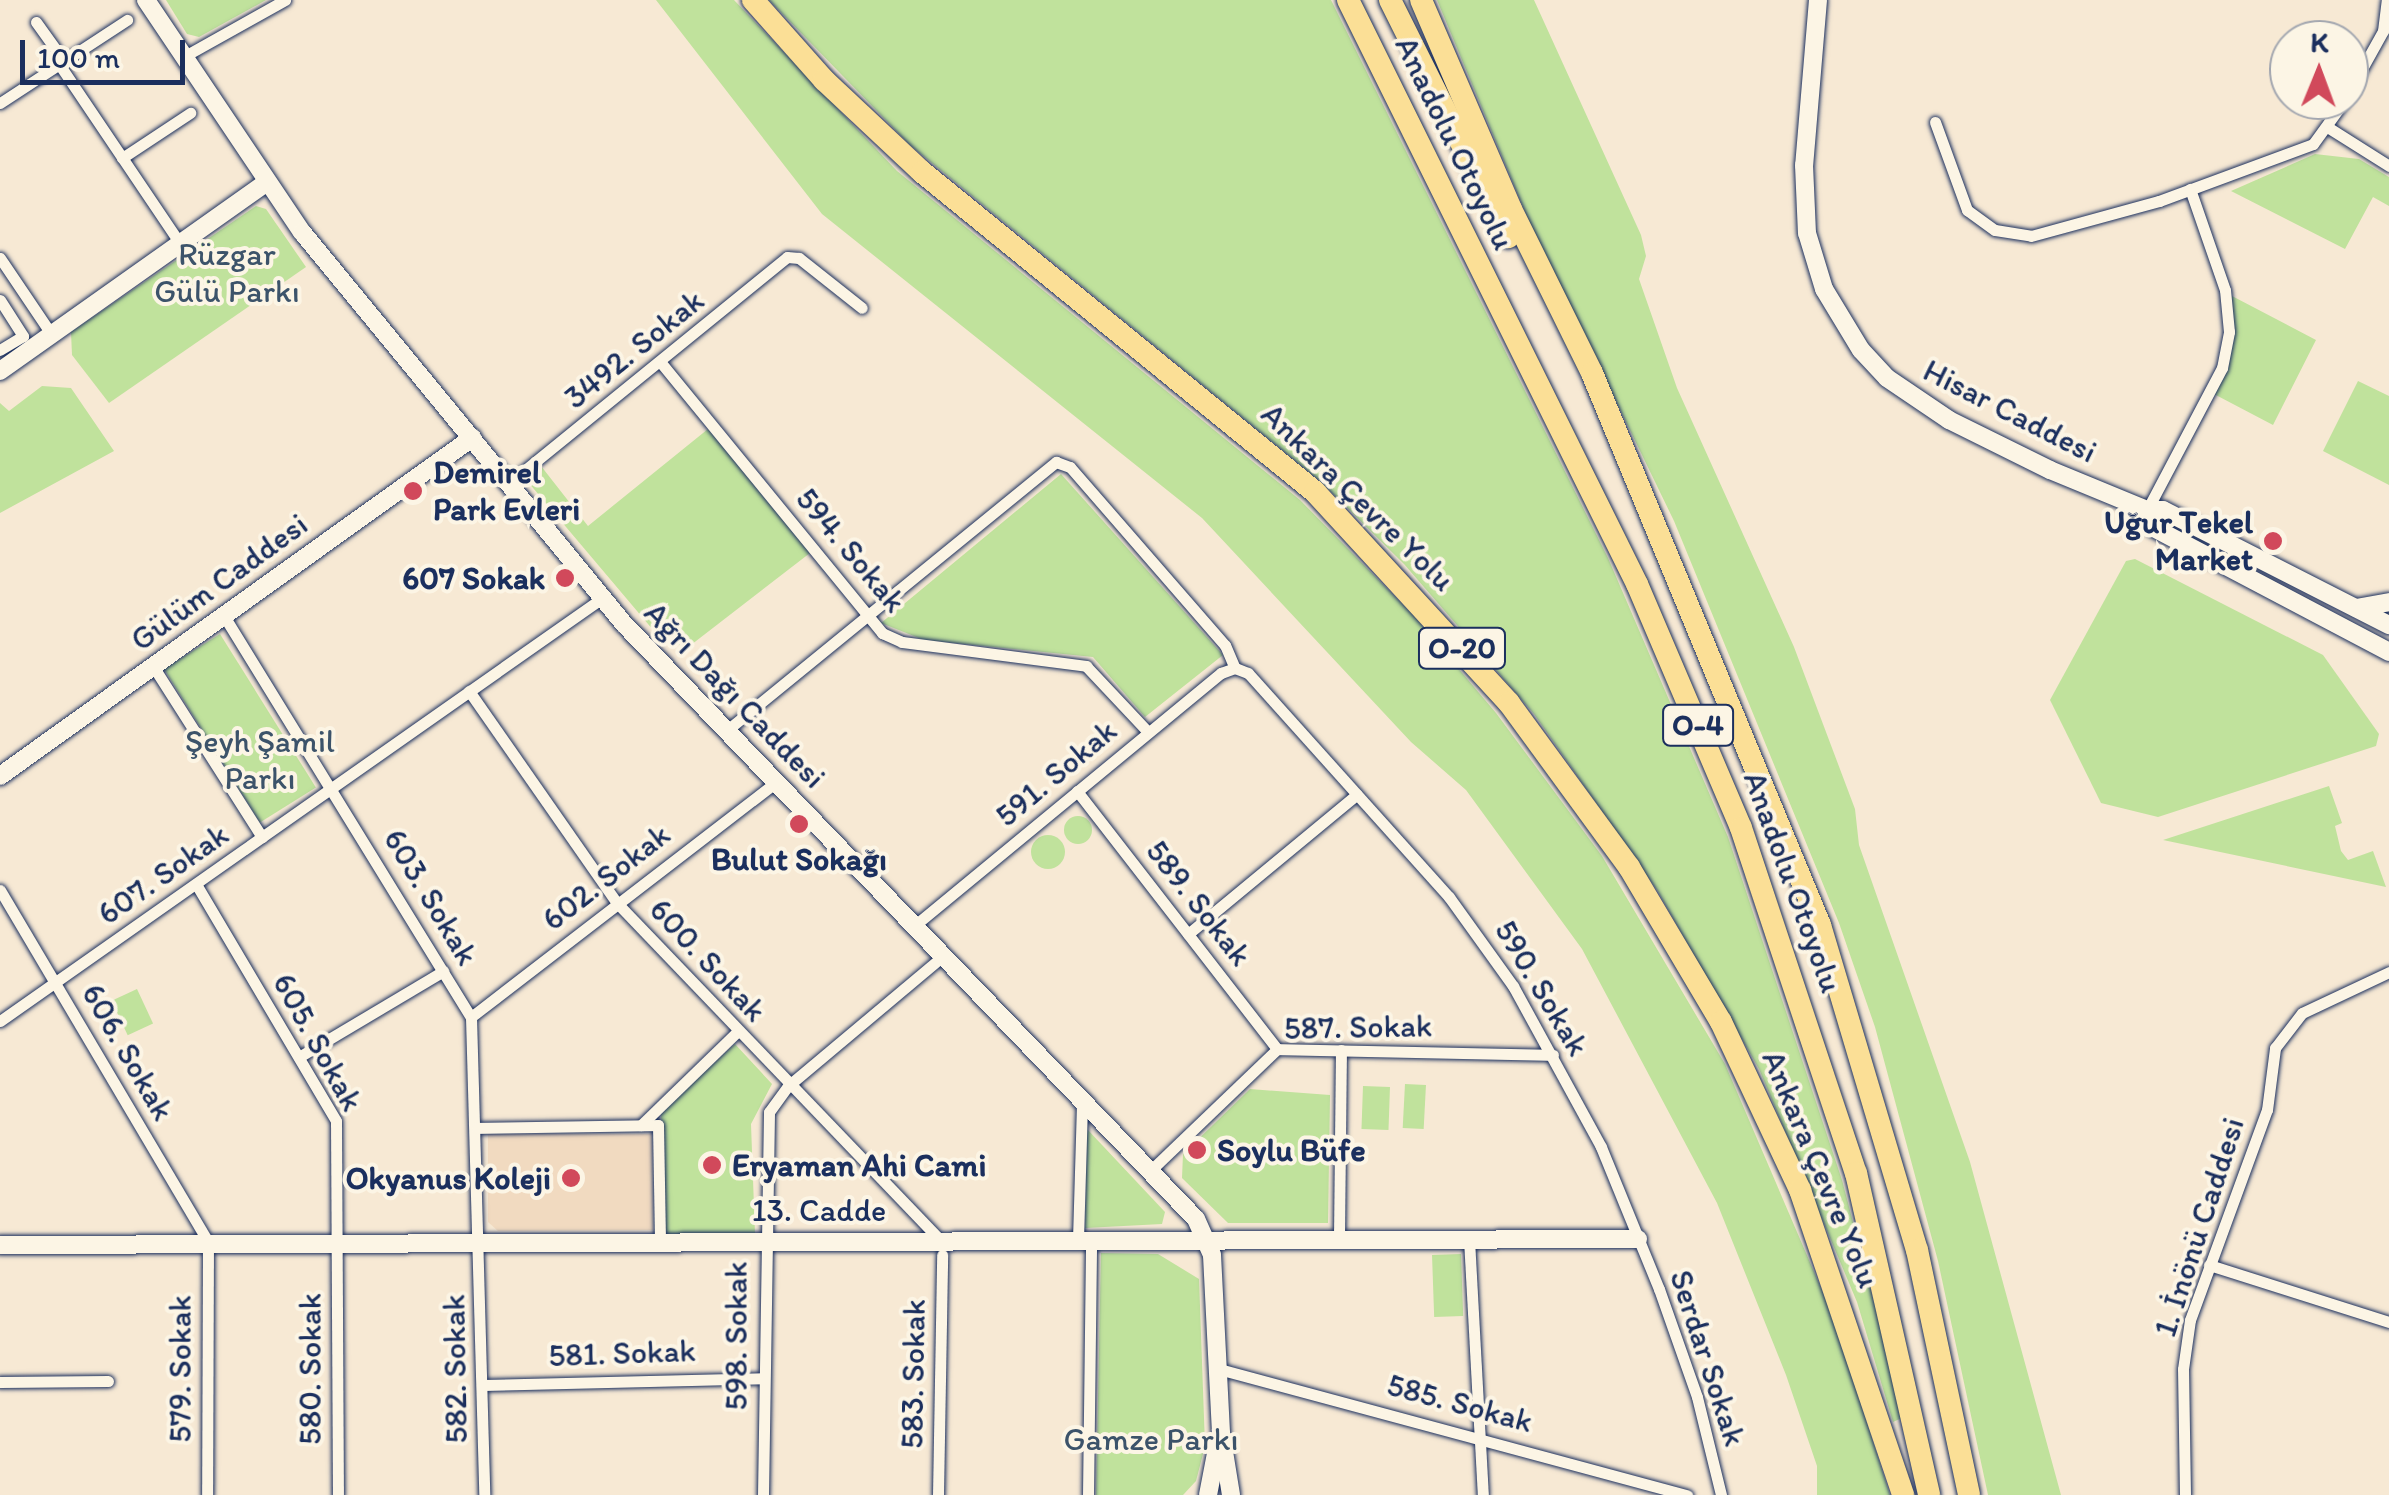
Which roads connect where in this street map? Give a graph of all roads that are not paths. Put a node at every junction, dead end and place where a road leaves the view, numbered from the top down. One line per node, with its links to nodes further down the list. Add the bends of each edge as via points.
1 (146, 0): 12 (street, Ağrı Dağı Caddesi)
2 (285, 0): 12 (street)
3 (753, 0): 108 (highway, Ankara Çevre Yolu / O-20, via 824,80 934,183 1314,492 1509,702 1629,867 1729,1039 1812,1223)
4 (1348, 0): 109 (highway, Anadolu Otoyolu / O-4, via 1637,584 1742,828 1856,1172)
5 (1390, 0): 33 (highway, Anadolu Otoyolu)
6 (1421, 0): 33 (highway, Ankara Çevre Yolu, via 1511,209 1592,372)
7 (1818, 0): 34 (street, Hisar Caddesi, via 1803,204 1816,270 1850,336 1887,378 1938,414)
8 (2387, 0): 11 (street, via 2383,31)
9 (127, 20): 13 (street)
10 (36, 22): 13 (street)
11 (2369, 56)
12 (183, 57): 21 (street, Ağrı Dağı Caddesi)
13 (62, 63): 14 (street); 19 (street)
14 (0, 103)
15 (190, 113): 19 (street)
16 (2334, 120): 18 (street)
17 (1935, 122): 22 (street, via 1966,210 1995,230 2051,232)
18 (2329, 128): 20 (street); 22 (street, via 2313,144)
19 (122, 158): 23 (street)
20 (2389, 166)
21 (267, 182): 23 (street); 31 (street, Ağrı Dağı Caddesi)
22 (2190, 189): 34 (street, via 2225,290 2230,332 2222,368)
23 (181, 245): 27 (street)
24 (0, 258): 27 (street)
25 (0, 300): 28 (street, via 23,336)
26 (862, 308): 29 (street, 3492. Sokak, via 792,256)
27 (52, 335): 30 (street)
28 (0, 350)
29 (662, 364): 32 (street, 3492. Sokak); 41 (street, 594. Sokak)
30 (0, 371)
31 (472, 438): 32 (street, Ağrı Dağı Caddesi); 40 (street, Gülüm Caddesi)
32 (508, 482): 37 (street, Ağrı Dağı Caddesi)
33 (1643, 503): 110 (highway, Ankara Çevre Yolu, via 1756,759 1840,982 1917,1250)
34 (2147, 510): 35 (street, Hisar Caddesi, via 2163,510); 36 (street, Hisar Caddesi, via 2154,528)
35 (2250, 552): 36 (street); 39 (street, Hisar Caddesi)
36 (2239, 572): 43 (street, Hisar Caddesi)
37 (602, 598): 46 (street, 607. Sokak); 47 (street, Ağrı Dağı Caddesi)
38 (2389, 602): 39 (street)
39 (2356, 608): 42 (street, Hisar Caddesi)
40 (224, 616): 44 (street, Gülüm Caddesi); 51 (street, 603. Sokak)
41 (869, 618): 45 (street, 590. Sokak, via 1056,462 1070,467 1122,526 1225,645); 47 (street); 48 (street, 594. Sokak, via 902,642 1086,666)
42 (2389, 625)
43 (2389, 652)
44 (154, 666): 49 (street, Gülüm Caddesi); 54 (street)
45 (1235, 668): 48 (street, 591. Sokak); 53 (street, 590. Sokak, via 1248,673)
46 (470, 691): 51 (street, 607. Sokak); 57 (street, 600. Sokak)
47 (726, 730): 50 (street, Ağrı Dağı Caddesi)
48 (1148, 732): 52 (street, 591. Sokak)
49 (0, 776)
50 (776, 782): 57 (street, 602. Sokak); 58 (street, Ağrı Dağı Caddesi)
51 (332, 788): 54 (street, 607. Sokak); 61 (street, 603. Sokak)
52 (1077, 791): 58 (street, 591. Sokak); 59 (street, 589. Sokak)
53 (1357, 794): 59 (street); 69 (street, 590. Sokak, via 1479,935)
54 (262, 837): 55 (street, 607. Sokak)
55 (196, 884): 63 (street, 607. Sokak); 70 (street, 605. Sokak)
56 (0, 890): 63 (street, 606. Sokak)
57 (617, 904): 64 (street, 602. Sokak); 66 (street, 600. Sokak)
58 (914, 926): 60 (street, Ağrı Dağı Caddesi)
59 (1188, 934): 67 (street, 589. Sokak)
60 (943, 956): 71 (street, 598. Sokak); 72 (street, Ağrı Dağı Caddesi)
61 (443, 971): 64 (street, 603. Sokak); 70 (street)
62 (2389, 972): 88 (street, 1. İnönü Caddesi, via 2302,1012 2279,1039 2267,1110)
63 (55, 983): 65 (street, 607. Sokak); 84 (street, 606. Sokak)
64 (471, 1017): 74 (street, 603. Sokak)
65 (0, 1022)
66 (737, 1032): 71 (street, 600. Sokak); 73 (street)
67 (1277, 1049): 68 (street, 587. Sokak); 75 (street, 587. Sokak)
68 (1341, 1050): 69 (street, 587. Sokak); 77 (street)
69 (1553, 1055): 80 (street, 590. Sokak)
70 (299, 1057): 85 (street, 605. Sokak, via 336,1120)
71 (788, 1086): 82 (street, 598. Sokak, via 766,1123); 87 (street, 600. Sokak)
72 (1082, 1100): 75 (street, Ağrı Dağı Caddesi); 79 (street)
73 (641, 1125): 74 (street); 81 (street, via 658,1125)
74 (478, 1128): 83 (street, 603. Sokak)
75 (1150, 1171): 76 (street, Ağrı Dağı Caddesi)
76 (1206, 1238): 77 (street, 13. Cadde); 79 (street, 13. Cadde); 90 (street)
77 (1339, 1238): 78 (street, 13. Cadde)
78 (1469, 1238): 80 (street, 13. Cadde); 96 (street)
79 (1085, 1239): 87 (street, 13. Cadde); 102 (street)
80 (1638, 1239): 107 (street, Serdar Sokak, via 1682,1348)
81 (660, 1240): 82 (street, 13. Cadde); 83 (street, 13. Cadde)
82 (764, 1240): 87 (street, 13. Cadde); 91 (street, 598. Sokak)
83 (481, 1241): 85 (street, 13. Cadde); 94 (street, 582. Sokak)
84 (208, 1242): 85 (street, 13. Cadde); 86 (street, 13. Cadde); 97 (street, 579. Sokak)
85 (337, 1242): 98 (street, 580. Sokak)
86 (0, 1245)
87 (941, 1247): 101 (street, 583. Sokak)
88 (2210, 1265): 89 (street); 111 (street, 1. İnönü Caddesi, via 2185,1344)
89 (2389, 1322)
90 (1219, 1369): 95 (street); 96 (street, 585. Sokak)
91 (764, 1378): 94 (street, 581. Sokak); 100 (street, 598. Sokak)
92 (108, 1380): 93 (street)
93 (0, 1382)
94 (482, 1384): 99 (street, 582. Sokak)
95 (1220, 1433): 103 (street); 104 (street)
96 (1480, 1435): 105 (street); 106 (street, 585. Sokak)
97 (206, 1495)
98 (338, 1495)
99 (484, 1495)
100 (763, 1495)
101 (938, 1495)
102 (1088, 1495)
103 (1208, 1495)
104 (1230, 1495)
105 (1483, 1495)
106 (1686, 1495)
107 (1721, 1495)
108 (1904, 1495)
109 (1929, 1495)
110 (1970, 1495)
111 (2185, 1495)

